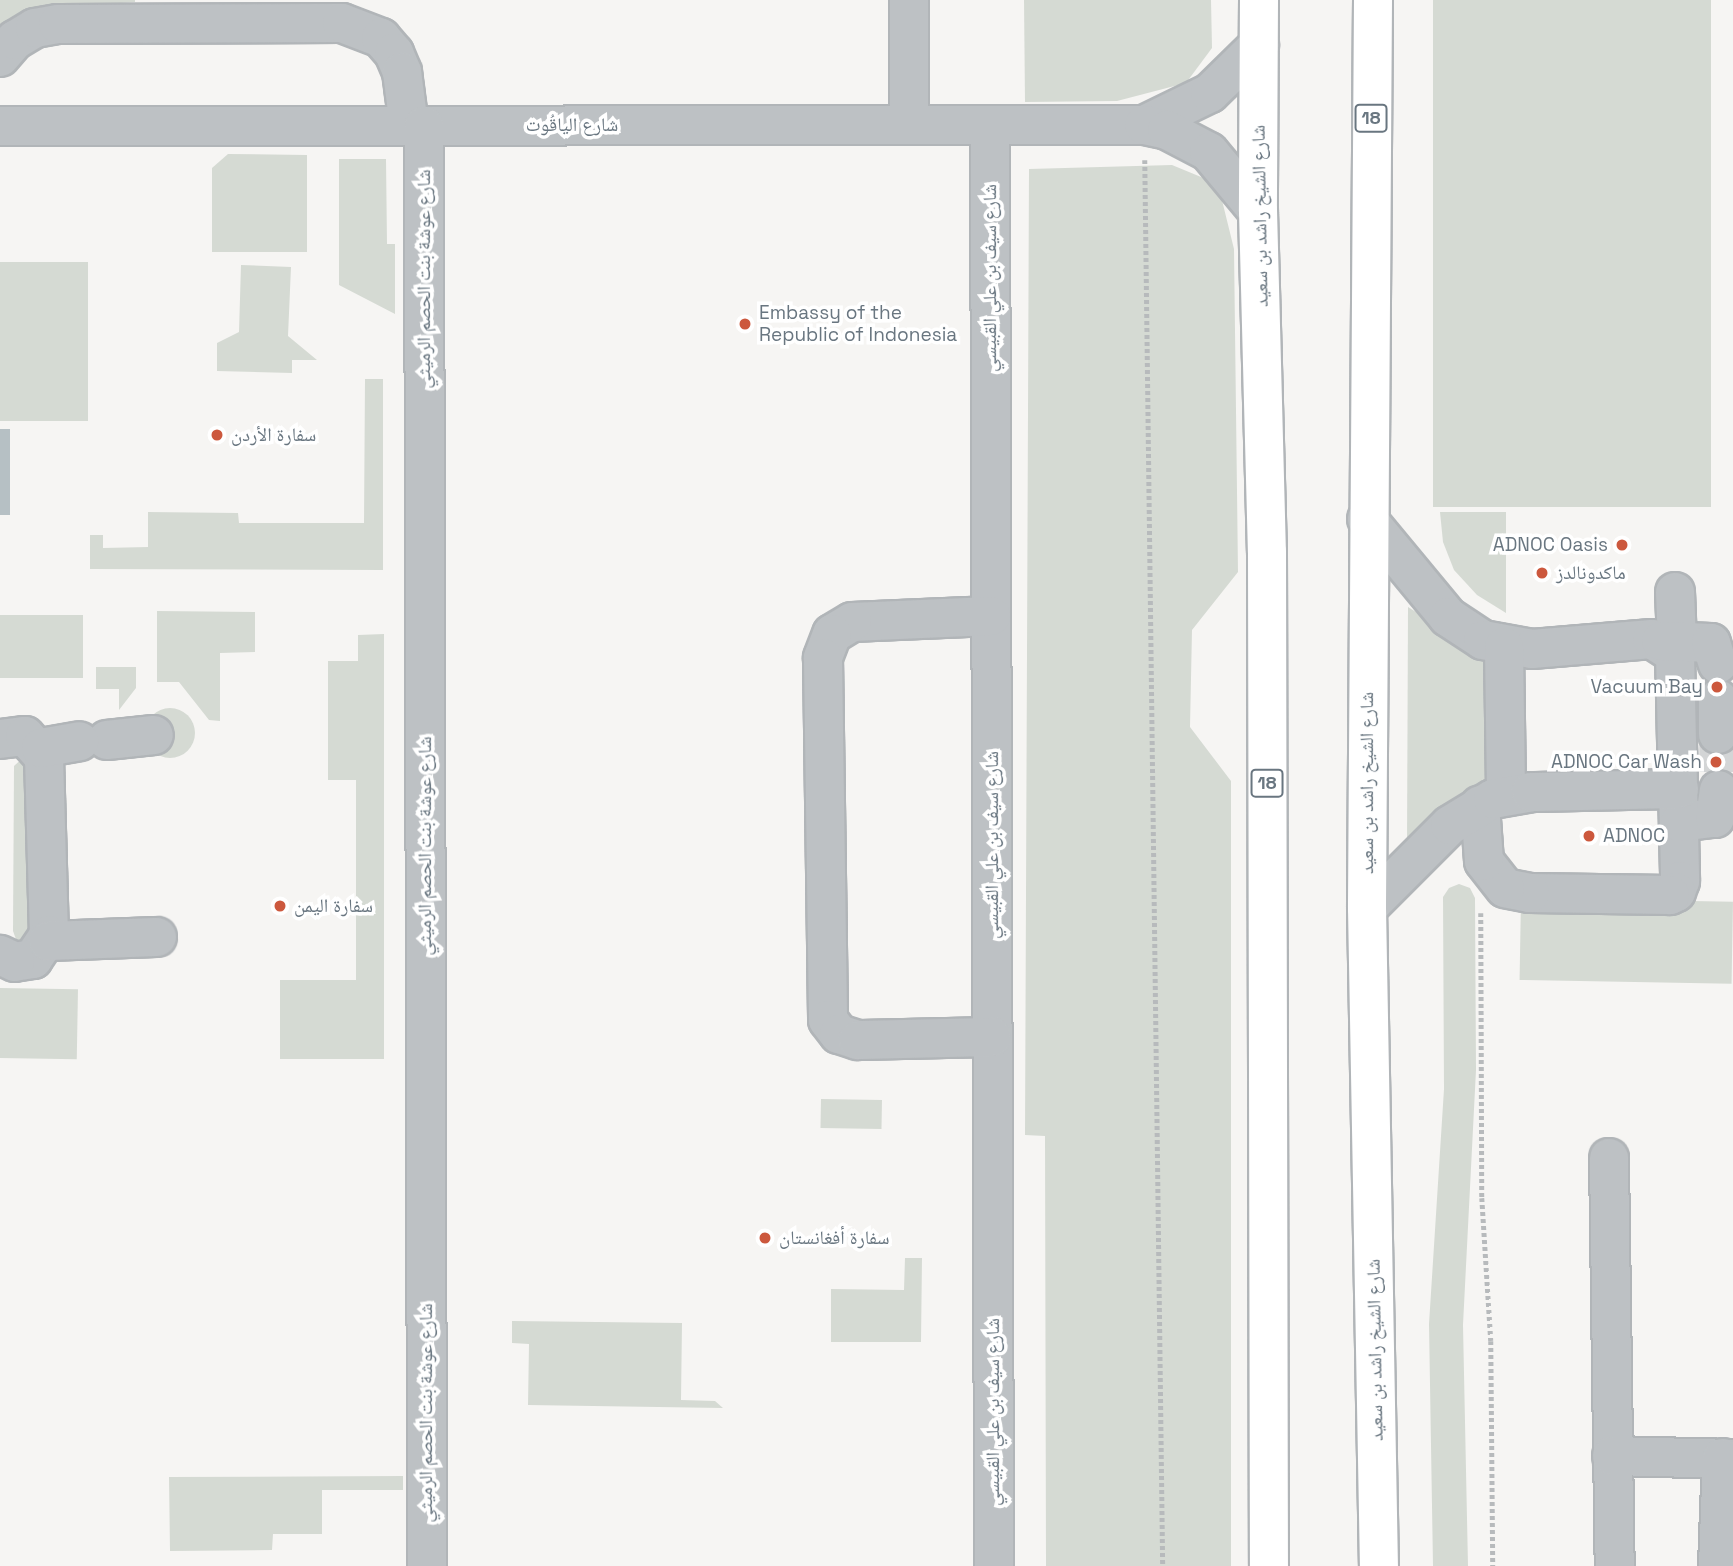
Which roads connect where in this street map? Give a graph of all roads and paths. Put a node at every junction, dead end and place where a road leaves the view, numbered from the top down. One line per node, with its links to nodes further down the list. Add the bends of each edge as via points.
1 (909, 0): 6 (street)
2 (1259, 0): 4 (main road, شارع الشيخ راشد بن سعيد / 18)
3 (1373, 0): 12 (main road, شارع الشيخ راشد بن سعيد / 18)
4 (1259, 45): 10 (street, شارع الياقُوت, via 1210,93); 11 (main road, شارع الشيخ راشد بن سعيد / 18)
5 (0, 57): 8 (street, شارع عوشة بنت الحصم الرميثي, via 15,40 35,28 58,24 342,23 362,27 394,53)
6 (909, 125): 7 (street, شارع الياقُوت); 8 (street, شارع الياقُوت)
7 (990, 125): 10 (street, شارع الياقُوت); 14 (street, شارع سيف بن علي القبيسي)
8 (417, 126): 9 (street, شارع الياقُوت); 33 (street, شارع عوشة بنت الحصم الرميثي)
9 (0, 127)
10 (1144, 140): 11 (street, شارع الياقُوت, via 1167,130 1209,152); 35 (path)
11 (1258, 211): 36 (main road, شارع الشيخ راشد بن سعيد / 18, via 1267,552)
12 (1367, 519): 16 (street, via 1448,617 1465,631); 25 (main road, شارع الشيخ راشد بن سعيد / 18)
13 (1675, 592): 15 (street)
14 (991, 616): 29 (street, شارع سيف بن علي القبيسي); 29 (street, via 852,622 832,634 822,658 828,1020 839,1034 858,1040)
15 (1669, 641): 16 (street); 17 (street, via 1711,643); 23 (street, via 1677,665)
16 (1504, 647): 22 (street)
17 (1718, 699)
18 (153, 735): 20 (street)
19 (0, 739): 20 (street, via 25,736)
20 (41, 748): 27 (street)
21 (1719, 790): 23 (street, via 1715,818)
22 (1493, 800): 23 (street); 23 (street, via 1489,872 1517,892 1670,895 1679,887); 25 (street, via 1450,825)
23 (1679, 805)
24 (1480, 906): 38 (path)
25 (1367, 908): 37 (main road, شارع الشيخ راشد بن سعيد / 18)
26 (157, 937): 27 (street)
27 (48, 941): 28 (street, via 41,953 24,962)
28 (0, 955)
29 (992, 1037): 34 (street, شارع سيف بن علي القبيسي)
30 (1609, 1158): 31 (street)
31 (1612, 1456): 32 (street); 39 (street)
32 (1728, 1459): 40 (street)
33 (426, 1566)
34 (994, 1566)
35 (1163, 1566)
36 (1269, 1566)
37 (1378, 1566)
38 (1493, 1566)
39 (1615, 1566)
40 (1718, 1566)

